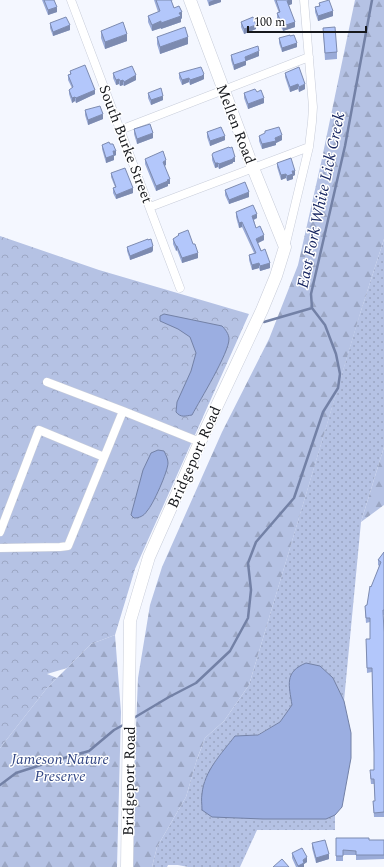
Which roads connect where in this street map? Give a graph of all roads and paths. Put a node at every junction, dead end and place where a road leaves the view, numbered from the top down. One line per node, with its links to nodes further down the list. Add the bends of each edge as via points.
1 (71, 0): 6 (street, South Burke Street)
2 (190, 0): 5 (street, Mellen Road)
3 (304, 0): 4 (street, Bridgeport Road)
4 (308, 57): 5 (street); 7 (street, Bridgeport Road, via 312,107)
5 (223, 90): 6 (street); 8 (street, Mellen Road)
6 (120, 130): 9 (street, South Burke Street)
7 (309, 147): 8 (street); 10 (street, Bridgeport Road)
8 (253, 168): 9 (street); 10 (street, Mellen Road)
9 (150, 207): 11 (street, South Burke Street)
10 (285, 247): 14 (street, Bridgeport Road, via 262,310)
11 (180, 288)
12 (47, 382): 13 (street)
13 (123, 411): 14 (street); 15 (street)
14 (200, 442): 18 (street, Bridgeport Road, via 149,557 130,621)
15 (104, 457): 16 (street, via 39,430); 17 (street, via 68,546)
16 (0, 532)
17 (0, 548)
18 (127, 867)

